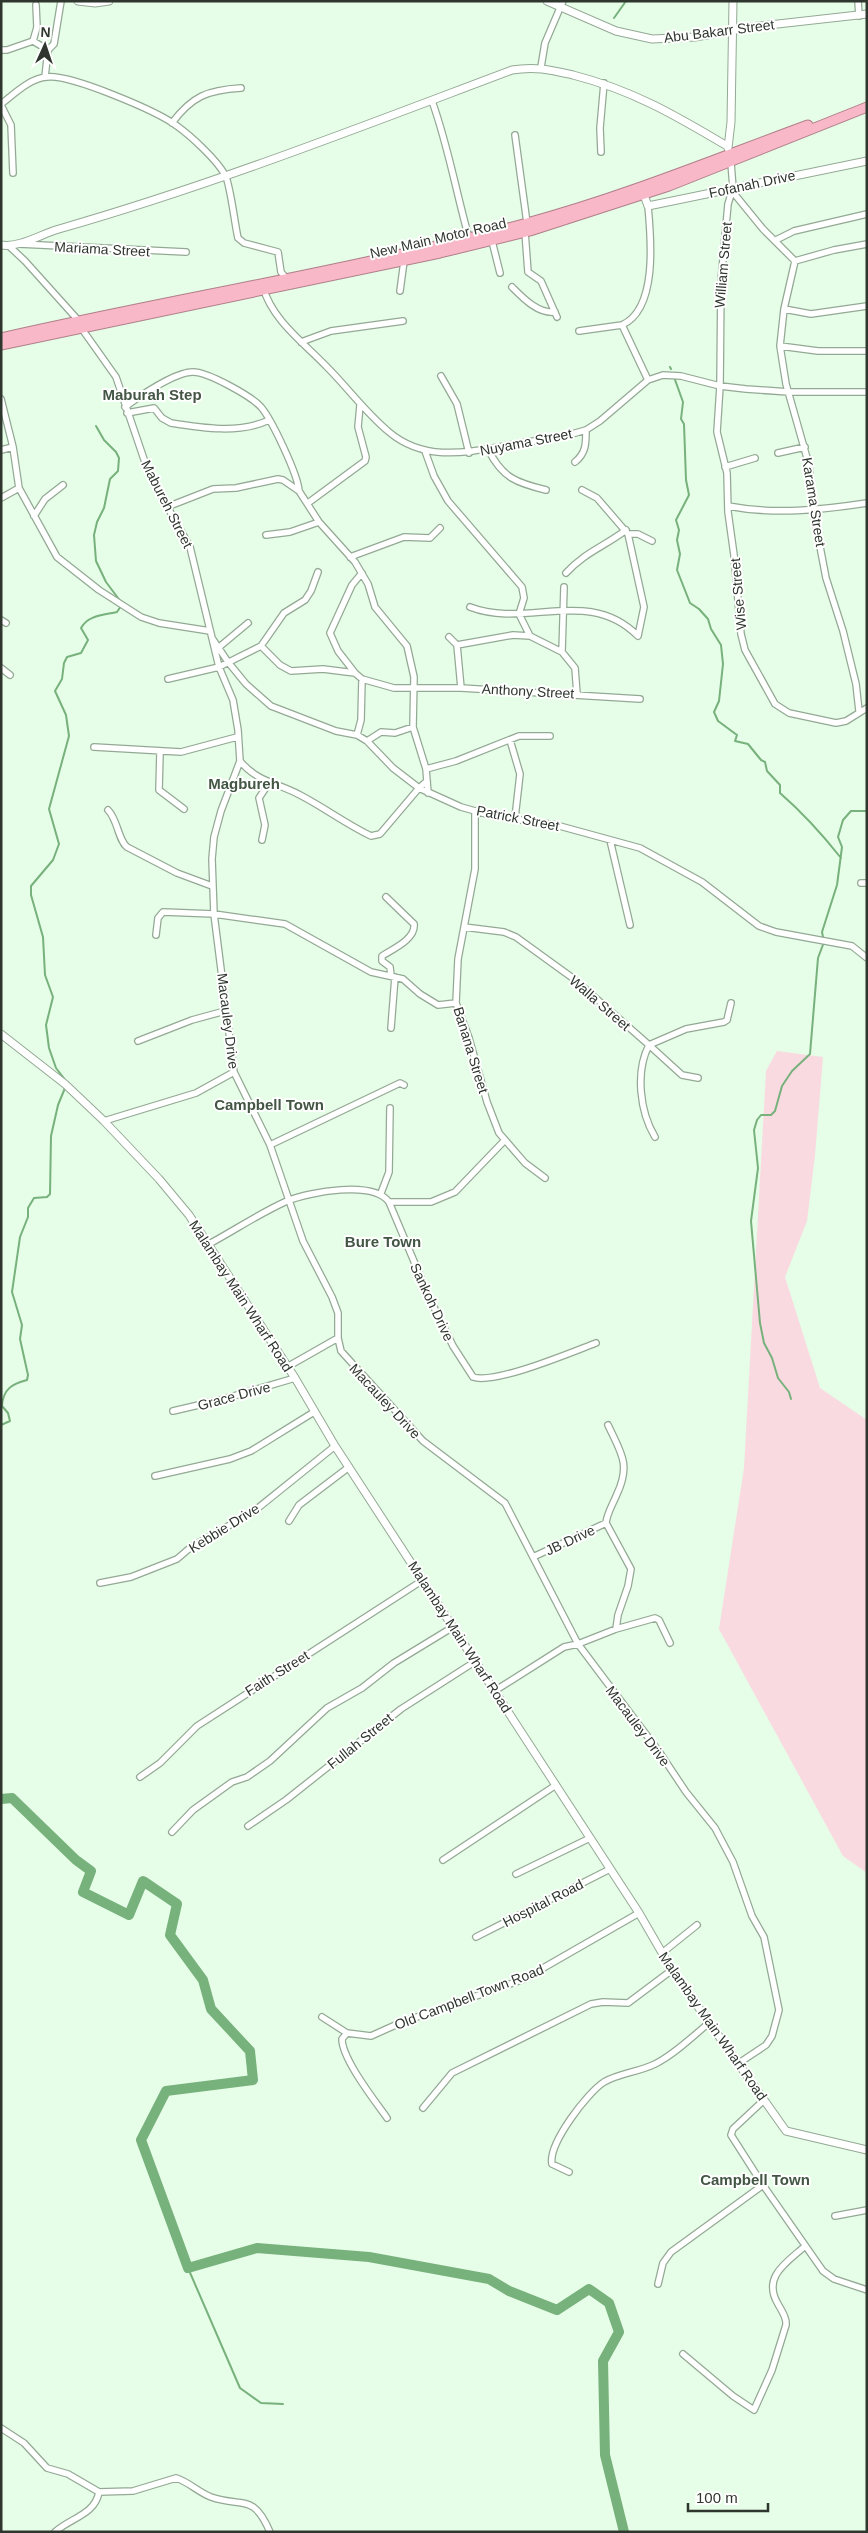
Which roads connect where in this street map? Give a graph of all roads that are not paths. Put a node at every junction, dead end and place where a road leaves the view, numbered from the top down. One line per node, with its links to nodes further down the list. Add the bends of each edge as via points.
1 (61, 1): 13 (street, via 54,44)
2 (78, 1): 3 (street)
3 (109, 1)
4 (547, 1): 7 (street, Abu Bakarr Street)
5 (733, 1): 10 (street)
6 (858, 1): 9 (street)
7 (562, 4): 10 (street, Abu Bakarr Street, via 616,31 641,37 668,39); 14 (street, via 544,43)
8 (36, 5): 11 (street)
9 (863, 15): 10 (street, Abu Bakarr Street)
10 (732, 32): 25 (street)
11 (33, 41): 12 (street); 13 (street)
12 (1, 50)
13 (48, 50): 15 (street)
14 (540, 67): 16 (street); 18 (street, via 512,70)
15 (45, 77): 20 (street, via 24,87); 22 (street, via 76,81 143,107)
16 (604, 83): 24 (street); 25 (street, via 664,108)
17 (241, 88): 22 (street, via 199,96)
18 (432, 101): 28 (street); 34 (street, via 444,135)
19 (867, 102): 25 (highway, New Main Motor Road)
20 (1, 105): 27 (street, via 12,125)
21 (867, 107): 25 (highway, New Main Motor Road)
22 (172, 123): 28 (street)
23 (515, 135): 33 (street)
24 (601, 152)
25 (729, 154): 29 (street, William Street); 30 (highway, New Main Motor Road); 33 (highway, New Main Motor Road)
26 (867, 161): 29 (street, Fofanah Drive)
27 (14, 173)
28 (226, 175): 37 (street); 45 (street, via 238,238 244,243 278,252 281,272)
29 (732, 189): 31 (street, Fofanah Drive); 35 (street, via 763,229); 62 (street, William Street, via 720,281)
30 (644, 195): 31 (street); 33 (highway, New Main Motor Road)
31 (648, 206): 53 (street, via 650,267 647,287 635,317)
32 (867, 214): 35 (street, via 794,231)
33 (526, 228): 34 (highway, New Main Motor Road); 36 (highway, New Main Motor Road); 47 (street, via 528,272 541,281 556,315 535,307)
34 (469, 238): 40 (highway, New Main Motor Road)
35 (776, 240): 43 (street)
36 (492, 241): 40 (highway, New Main Motor Road); 44 (street)
37 (18, 244): 39 (street); 41 (street, Mariama Street)
38 (867, 244): 43 (street)
39 (5, 245): 52 (street, Mabureh Street, via 25,260)
40 (439, 249): 42 (highway, New Main Motor Road); 45 (highway, New Main Motor Road)
41 (186, 252)
42 (404, 261): 46 (highway, New Main Motor Road); 48 (street)
43 (795, 261): 50 (street, Karama Street)
44 (500, 273)
45 (286, 278): 46 (highway, New Main Motor Road)
46 (262, 287): 52 (highway, New Main Motor Road); 56 (street, Nuyama Street, via 274,311)
47 (512, 287)
48 (400, 291)
49 (867, 306): 50 (street, via 811,314)
50 (784, 309): 58 (street, Karama Street)
51 (403, 321): 56 (street, via 331,331)
52 (80, 325): 55 (highway, New Main Motor Road); 57 (highway, New Main Motor Road); 67 (street, Mabureh Street, via 116,377)
53 (622, 325): 54 (street); 61 (street)
54 (579, 331)
55 (1, 338)
56 (301, 342): 66 (street, Nuyama Street, via 326,365)
57 (1, 345)
58 (780, 346): 59 (street, via 818,351); 63 (street, Karama Street)
59 (867, 351)
60 (440, 376): 75 (street, via 457,404)
61 (648, 380): 62 (street, Nuyama Street, via 672,374); 69 (street, Nuyama Street)
62 (720, 386): 63 (street, Nuyama Street); 79 (street, Wise Street, via 717,432)
63 (789, 392): 64 (street, Nuyama Street); 71 (street, Karama Street)
64 (867, 392)
65 (1, 399): 70 (street)
66 (360, 406): 74 (street, Nuyama Street, via 389,432); 86 (street, via 357,420 365,461)
67 (126, 410): 68 (street, via 154,408 162,418 171,422 241,429); 68 (street, via 152,388 195,372 246,395 262,408); 89 (street, Mabureh Street, via 149,474)
68 (270, 420): 84 (street, via 297,476)
69 (586, 430): 72 (street, Nuyama Street); 78 (street, via 585,450)
70 (12, 447): 73 (street); 81 (street)
71 (805, 447): 76 (street); 90 (street, Karama Street)
72 (488, 449): 75 (street, Nuyama Street); 82 (street, via 512,480)
73 (1, 450)
74 (425, 451): 75 (street, Nuyama Street); 104 (street, via 448,501 522,587 524,598)
75 (469, 453)
76 (778, 453)
77 (755, 458): 79 (street)
78 (575, 462)
79 (725, 467): 88 (street, Wise Street)
80 (63, 485): 91 (street, via 44,499)
81 (18, 488): 85 (street); 91 (street)
82 (546, 490)
83 (582, 490): 94 (street, via 597,498)
84 (299, 491): 86 (street); 89 (street, via 278,479 213,490)
85 (1, 498)
86 (308, 503): 92 (street)
87 (867, 504): 90 (street)
88 (728, 506): 90 (street, via 761,511); 126 (street, Wise Street, via 741,634 745,650 765,688 781,709 801,716 836,724)
89 (167, 507): 106 (street, Mabureh Street, via 195,561)
90 (814, 510): 126 (street, Karama Street, via 829,592 843,631)
91 (34, 516): 106 (street, via 57,557 99,590 141,617)
92 (319, 522): 95 (street, via 290,532); 97 (street)
93 (440, 528): 97 (street, via 430,538 404,537)
94 (627, 532): 96 (street); 100 (street, via 581,557); 103 (street, via 644,607 638,636 628,625 600,613)
95 (266, 535)
96 (652, 541)
97 (350, 556): 99 (street)
98 (318, 572): 111 (street, via 311,591 304,600 284,613)
99 (362, 573): 117 (street, via 352,585 330,633 338,651); 121 (street, via 375,607 407,646)
100 (566, 573)
101 (564, 587): 103 (street)
102 (470, 608): 104 (street, via 495,614)
103 (564, 609): 104 (street); 113 (street)
104 (519, 614): 107 (street)
105 (248, 624): 112 (street)
106 (210, 631): 109 (street, Mabureh Street)
107 (530, 636): 110 (street, via 513,635); 113 (street)
108 (449, 637): 110 (street)
109 (212, 638): 112 (street, Mabureh Street); 115 (street, Macauley Drive)
110 (457, 645): 122 (street)
111 (261, 646): 114 (street); 117 (street, via 291,671 323,669)
112 (218, 648): 114 (street, Mabureh Street)
113 (562, 652): 123 (street, via 575,668)
114 (228, 662): 115 (street); 128 (street, Mabureh Street, via 246,684 271,706 336,731)
115 (219, 667): 119 (street); 130 (street, Macauley Drive, via 238,718)
116 (1, 668): 118 (street)
117 (355, 674): 120 (street, Anthony Street)
118 (10, 675)
119 (168, 679)
120 (362, 679): 121 (street, Anthony Street, via 394,688); 128 (street, via 361,720)
121 (415, 687): 122 (street, Anthony Street); 127 (street)
122 (461, 688): 123 (street, Anthony Street)
123 (577, 694): 124 (street, Anthony Street)
124 (640, 699)
125 (867, 708): 126 (street, Wise Street)
126 (859, 711)
127 (413, 727): 132 (street, via 395,733 381,732); 136 (street)
128 (357, 735): 132 (street, Mabureh Street)
129 (550, 736): 131 (street, via 525,735)
130 (237, 738): 134 (street, via 188,751); 135 (street, Macauley Drive)
131 (510, 740): 136 (street); 144 (street, via 520,774)
132 (366, 741): 139 (street, Mabureh Street)
133 (94, 747): 134 (street)
134 (160, 753): 141 (street, via 159,790)
135 (240, 761): 138 (street, via 252,774); 147 (street, Macauley Drive, via 214,837)
136 (426, 769): 137 (street)
137 (427, 781): 139 (street); 140 (street)
138 (268, 783): 139 (street, via 283,786 371,836 380,834); 145 (street, via 259,798 265,825)
139 (419, 788): 140 (street, Patrick Street)
140 (428, 793): 143 (street, Patrick Street)
141 (184, 808)
142 (108, 810): 147 (street, via 127,847 177,873)
143 (476, 811): 144 (street, Patrick Street); 151 (street, Banana Street, via 475,870)
144 (515, 818): 146 (street, Patrick Street)
145 (262, 840)
146 (610, 840): 150 (street); 153 (street, Patrick Street, via 640,848 702,882 750,922 776,932 852,946)
147 (212, 886): 149 (street, Macauley Drive)
148 (386, 897): 154 (street, via 415,928 401,944 382,956)
149 (214, 914): 152 (street, via 163,912 158,918); 154 (street, via 284,924 364,969); 157 (street, Macauley Drive, via 219,935)
150 (630, 924)
151 (464, 927): 155 (street, Banana Street); 161 (street, Walla Street, via 504,932 516,937 574,980)
152 (156, 935)
153 (867, 958)
154 (393, 977): 155 (street, via 403,979 438,1005); 158 (street)
155 (456, 1003): 168 (street, Banana Street, via 470,1038 494,1122)
156 (731, 1003): 161 (street, via 724,1022 686,1028)
157 (225, 1011): 160 (street); 162 (street, Macauley Drive)
158 (391, 1028)
159 (1, 1034): 166 (street, Malambay Main Wharf Road, via 67,1086)
160 (138, 1041)
161 (649, 1045): 163 (street, Walla Street, via 682,1075); 167 (street, via 641,1084 648,1122)
162 (234, 1072): 166 (street, via 196,1093); 169 (street, Macauley Drive)
163 (698, 1078)
164 (404, 1085): 169 (street, via 400,1083)
165 (390, 1108): 171 (street, via 389,1172)
166 (104, 1121): 174 (street, Malambay Main Wharf Road, via 159,1178)
167 (655, 1137)
168 (504, 1142): 170 (street, Banana Street); 173 (street, via 455,1192 431,1202)
169 (270, 1145): 172 (street, Macauley Drive)
170 (545, 1178)
171 (381, 1193): 172 (street, via 341,1190); 173 (street, Sankoh Drive)
172 (288, 1201): 174 (street); 175 (street, Macauley Drive, via 303,1241 332,1296 338,1313)
173 (389, 1202): 176 (street, Sankoh Drive, via 452,1346 473,1377 480,1379 512,1372)
174 (209, 1244): 177 (street, Malambay Main Wharf Road)
175 (338, 1338): 177 (street); 187 (street, Macauley Drive, via 347,1360 422,1441 506,1502)
176 (596, 1343)
177 (287, 1366): 178 (street, Malambay Main Wharf Road)
178 (295, 1378): 179 (street, Grace Drive); 180 (street, Malambay Main Wharf Road)
179 (173, 1411)
180 (314, 1412): 182 (street, Malambay Main Wharf Road); 184 (street, via 251,1451)
181 (608, 1425): 186 (street, via 626,1467)
182 (335, 1446): 183 (street, Malambay Main Wharf Road); 189 (street, Kebbie Drive, via 253,1512 191,1547 177,1559 131,1577)
183 (349, 1467): 185 (street, via 304,1500); 188 (street, Malambay Main Wharf Road)
184 (155, 1476)
185 (289, 1522)
186 (606, 1524): 187 (street, JB Drive); 191 (street, via 631,1569)
187 (533, 1557): 193 (street, Macauley Drive)
188 (423, 1580): 190 (street, Malambay Main Wharf Road); 196 (street, Faith Street, via 197,1726 160,1763)
189 (100, 1583)
190 (452, 1626): 194 (street, Malambay Main Wharf Road); 199 (street, via 327,1708 270,1762 247,1777 232,1782 193,1810)
191 (616, 1630): 192 (street, via 655,1618); 193 (street)
192 (670, 1643)
193 (578, 1644): 195 (street, via 564,1647); 212 (street, Macauley Drive, via 708,1818 733,1862 752,1916 764,1936 777,1996 778,2018 766,2044)
194 (476, 1661): 195 (street, Malambay Main Wharf Road); 198 (street, Fullah Street, via 401,1709)
195 (496, 1690): 197 (street, Malambay Main Wharf Road)
196 (140, 1777)
197 (556, 1785): 200 (street, Malambay Main Wharf Road); 201 (street)
198 (248, 1826)
199 (172, 1832)
200 (590, 1838): 202 (street, Malambay Main Wharf Road); 203 (street)
201 (444, 1860)
202 (610, 1869): 204 (street, Malambay Main Wharf Road); 206 (street, Hospital Road)
203 (516, 1874)
204 (639, 1913): 207 (street, Malambay Main Wharf Road); 211 (street, Old Campbell Town Road, via 524,1979 406,2020 371,2036)
205 (697, 1925): 207 (street)
206 (476, 1937)
207 (662, 1953): 208 (street, Malambay Main Wharf Road)
208 (672, 1970): 210 (street, Malambay Main Wharf Road); 214 (street, via 628,2003 591,2004 452,2073)
209 (322, 2017): 211 (street, Old Campbell Town Road)
210 (710, 2022): 212 (street, Malambay Main Wharf Road); 217 (street, via 656,2064 610,2079 597,2088 578,2110 553,2149 552,2164)
211 (347, 2033): 215 (street, via 342,2044)
212 (739, 2063): 213 (street, Malambay Main Wharf Road)
213 (764, 2100): 216 (street, Malambay Main Wharf Road, via 788,2133); 218 (street, via 733,2129 731,2135)
214 (423, 2108)
215 (387, 2118)
216 (867, 2150)
217 (569, 2172)
218 (763, 2185): 221 (street); 222 (street, via 671,2252 663,2263)
219 (867, 2210): 220 (street)
220 (835, 2216)
221 (804, 2247): 223 (street, via 823,2271 834,2279); 224 (street, via 780,2268 774,2279 772,2292 786,2318 786,2325 772,2370 754,2410)
222 (658, 2284)
223 (867, 2290)
224 (683, 2354)
225 (1, 2428): 226 (street, via 24,2443 47,2468 68,2474)
226 (99, 2492): 227 (street, via 97,2501 88,2511); 228 (street, via 133,2491 176,2478 209,2496 246,2502 258,2510)
227 (55, 2532)
228 (270, 2532)

